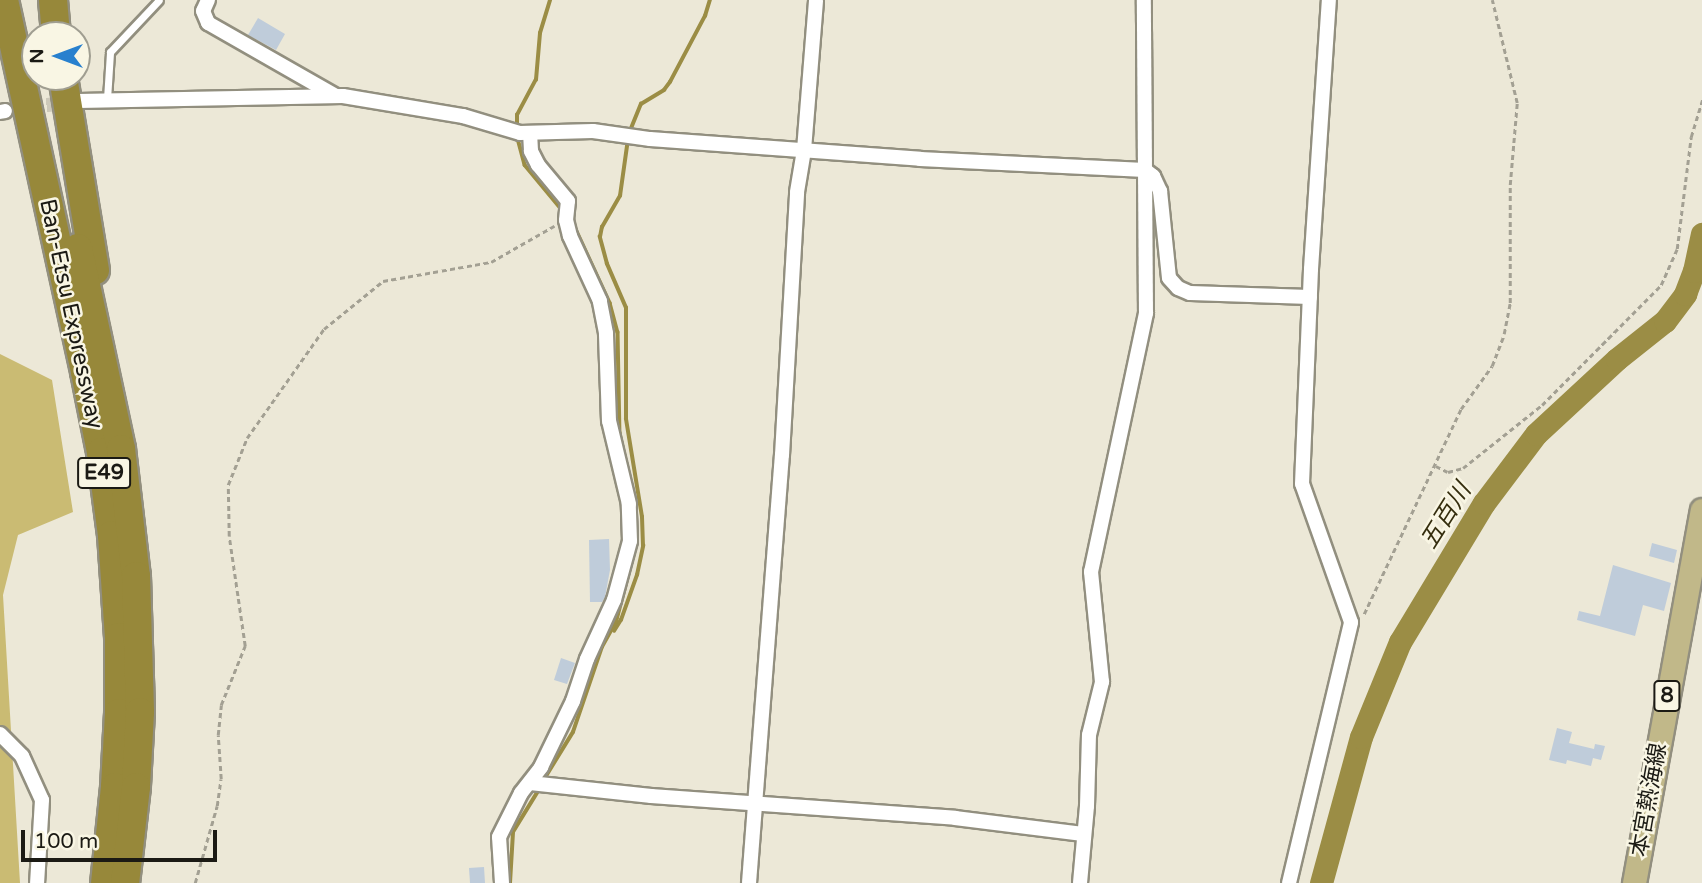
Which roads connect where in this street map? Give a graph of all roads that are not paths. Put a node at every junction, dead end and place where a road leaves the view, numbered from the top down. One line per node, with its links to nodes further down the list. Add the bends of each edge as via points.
1 (4, 0): 12 (highway, Ban-Etsu Expressway / E49)
2 (22, 0): 10 (highway, Ban-Etsu Expressway / E49)
3 (52, 0): 11 (highway)
4 (159, 0): 18 (lane, via 110,52)
5 (208, 0): 17 (street, via 203,11 208,23)
6 (816, 0): 21 (street)
7 (1144, 0): 22 (street)
8 (1329, 0): 23 (street)
9 (0, 20): 13 (highway)
10 (24, 21)
11 (54, 21)
12 (21, 47)
13 (21, 56)
14 (33, 91): 31 (highway, Ban-Etsu Expressway / E49, via 101,452 112,535 119,713 116,787)
15 (35, 91): 24 (highway, Ban-Etsu Expressway / E49)
16 (65, 91): 24 (highway, via 93,254)
17 (337, 96): 18 (street); 20 (street, via 463,116)
18 (107, 99): 19 (street)
19 (78, 101)
20 (530, 134): 21 (street, via 593,131); 27 (street, via 538,165 568,201 570,236 600,301 610,421 629,504 630,541 614,600 573,701)
21 (804, 150): 22 (street); 28 (street, via 797,192)
22 (1145, 170): 23 (street, via 1160,191 1169,278 1178,288 1190,293); 29 (street, via 1146,313 1091,572 1102,682 1089,735)
23 (1310, 297): 36 (street, via 1302,484 1351,626)
24 (105, 367): 32 (highway, Ban-Etsu Expressway / E49, via 132,532 139,635 136,787)
25 (1702, 510): 37 (main road, 本宮熱海線 / 8)
26 (0, 734): 30 (street, via 22,756 42,800)
27 (530, 783): 28 (street); 33 (street, via 499,837)
28 (756, 804): 29 (street, via 955,818); 34 (street)
29 (1083, 834): 35 (street)
30 (37, 883)
31 (104, 883)
32 (125, 883)
33 (502, 883)
34 (750, 883)
35 (1080, 883)
36 (1289, 883)
37 (1634, 883)

